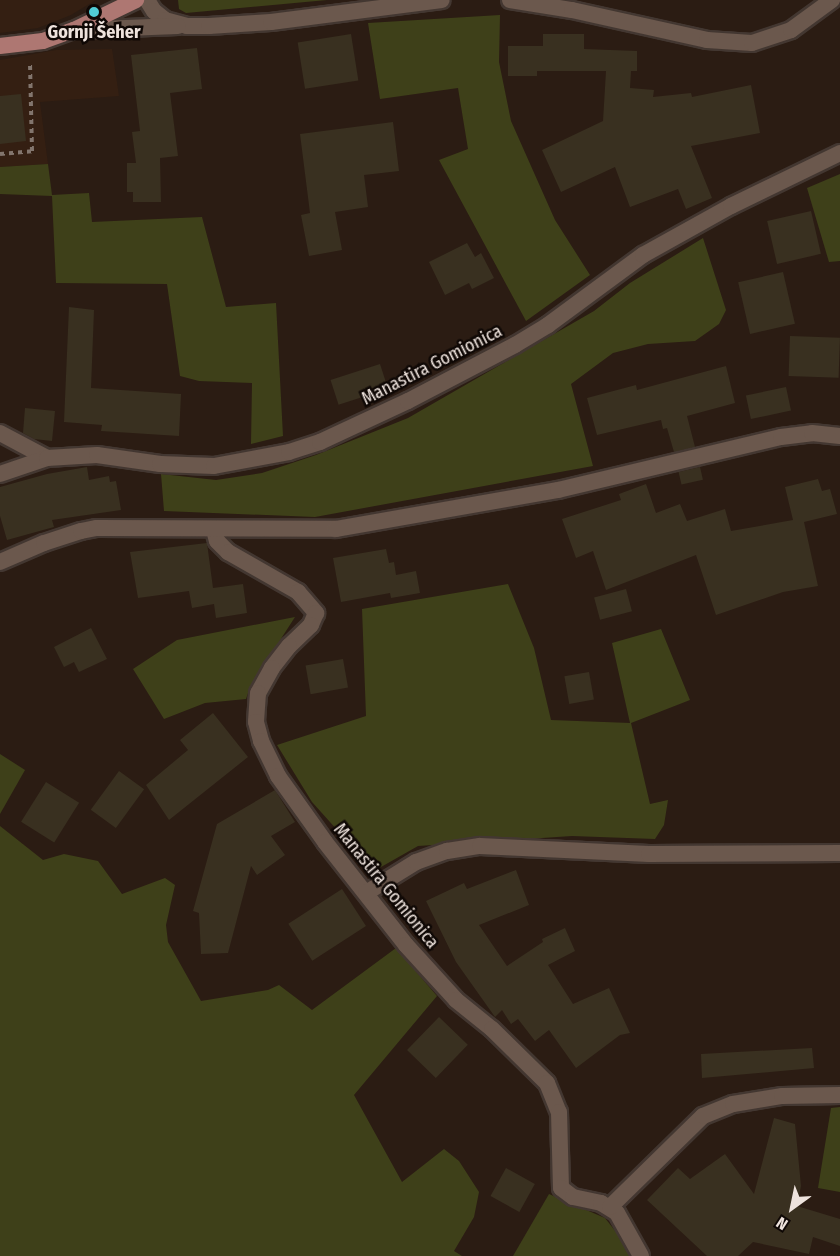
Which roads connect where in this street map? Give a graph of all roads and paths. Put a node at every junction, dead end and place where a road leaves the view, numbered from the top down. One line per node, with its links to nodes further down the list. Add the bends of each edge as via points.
1 (136, 0): 7 (main road)
2 (147, 0): 6 (street, via 165,21)
3 (442, 0): 6 (street, via 271,22)
4 (510, 0): 5 (street, via 707,40 752,43 791,30)
5 (832, 0)
6 (187, 26): 7 (street)
7 (74, 30): 8 (main road)
8 (30, 43): 9 (main road); 11 (path, via 32,151)
9 (0, 46)
10 (840, 153): 14 (street, Manastira Gomionica, via 731,206 643,255 515,345 320,442 214,466 160,464 97,455)
11 (0, 154)
12 (0, 434): 14 (street)
13 (840, 436): 16 (street, via 812,433 781,437 558,490 374,525)
14 (46, 458): 15 (street, Manastira Gomionica)
15 (0, 474)
16 (214, 530): 17 (street, via 97,528 44,543); 19 (street, Manastira Gomionica, via 217,541 228,552 298,592 316,614 311,625 272,668 258,693 256,722 270,763 289,793)
17 (0, 562)
18 (840, 853): 19 (street, via 649,854 480,846 447,851 416,862)
19 (366, 893): 21 (street, Manastira Gomionica, via 456,1000 547,1083 559,1112 561,1188 573,1197)
20 (840, 1095): 21 (street, via 782,1096 733,1104 703,1116)
21 (610, 1207): 22 (street, via 623,1220)
22 (641, 1256)

